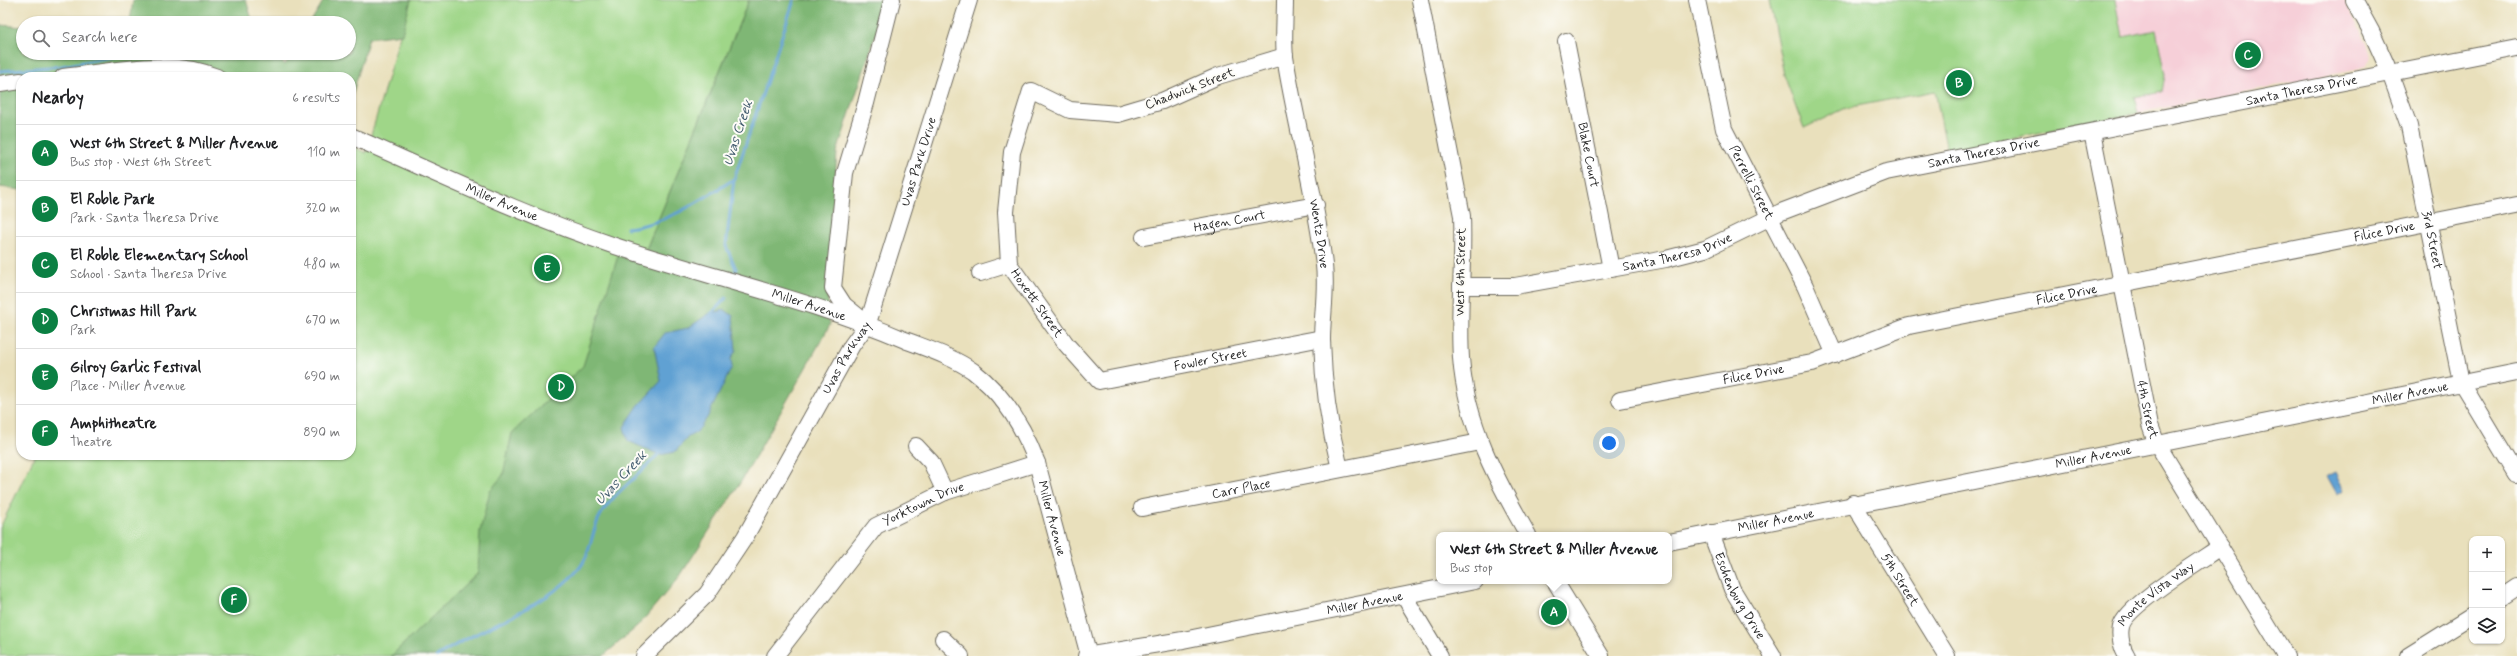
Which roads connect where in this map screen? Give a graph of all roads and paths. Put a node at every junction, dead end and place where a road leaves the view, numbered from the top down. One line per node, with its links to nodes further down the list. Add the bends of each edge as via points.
1 (892, 0): 28 (street, Uvas Parkway, via 845,173 832,288 844,305)
2 (969, 0): 28 (street, Uvas Park Drive)
3 (1285, 0): 9 (street, Wentz Drive)
4 (1420, 0): 27 (street, West 6th Street, via 1462,216)
5 (1696, 0): 20 (street, Perrelli Street, via 1724,129)
6 (2354, 0): 12 (street, 3rd Street)
7 (1566, 41): 24 (street, Blake Court)
8 (2517, 48): 12 (street, Santa Theresa Drive)
9 (1285, 56): 15 (street, Chadwick Street, via 1218,76 1162,101 1118,114); 18 (street, Wentz Drive)
10 (114, 72): 11 (street, via 164,67)
11 (199, 72)
12 (2390, 73): 16 (street, Santa Theresa Drive); 21 (street, 3rd Street, via 2409,126)
13 (16, 82): 14 (street)
14 (0, 84)
15 (1070, 110): 23 (street, Hoxett Street, via 1031,91 1012,152 1006,212)
16 (2092, 132): 20 (street, Santa Theresa Drive, via 1886,172); 26 (street, 4th Street)
17 (356, 138): 28 (street, Miller Avenue, via 492,198 611,245)
18 (1316, 205): 22 (street, Hagen Court); 29 (street, Wentz Drive, via 1326,288)
19 (2517, 205): 21 (street, Filice Drive)
20 (1769, 218): 24 (street, Santa Theresa Drive, via 1705,249); 30 (street, Perrelli Street, via 1812,300)
21 (2429, 222): 26 (street, Filice Drive); 33 (street, 3rd Street)
22 (1144, 237)
23 (1009, 264): 25 (street); 32 (street, Hoxett Street, via 1066,344)
24 (1611, 269): 27 (street, Santa Theresa Drive, via 1503,287)
25 (980, 273)
26 (2121, 282): 30 (street, Filice Drive, via 1909,326); 36 (street, 4th Street, via 2150,425)
27 (1461, 286): 35 (street, West 6th Street, via 1462,360)
28 (868, 323): 38 (street, Miller Avenue, via 949,358 972,371 1012,413 1027,436); 55 (street, Uvas Parkway, via 852,345 745,537 707,594)
29 (1322, 338): 32 (street, Fowler Street); 39 (street, Wentz Drive, via 1323,381)
30 (1835, 355): 34 (street, Filice Drive, via 1812,363)
31 (2517, 372): 33 (street, Miller Avenue)
32 (1099, 381)
33 (2461, 382): 36 (street, Miller Avenue); 40 (street, 3rd Street)
34 (1620, 400)
35 (1480, 442): 39 (street, Carr Place); 44 (street, West 6th Street, via 1493,475)
36 (2156, 442): 42 (street, Miller Avenue); 47 (street, 4th Street)
37 (916, 446): 41 (street, via 931,462)
38 (1037, 463): 41 (street, Yorktown Drive); 58 (street, Miller Avenue)
39 (1340, 469): 43 (street, Carr Place)
40 (2517, 475)
41 (945, 492): 56 (street, Yorktown Drive, via 876,526)
42 (1853, 503): 45 (street, Miller Avenue); 62 (street, 5th Street)
43 (1142, 508)
44 (1526, 532)
45 (1711, 534): 46 (street, Miller Avenue); 61 (street, Eschenburg Drive, via 1732,589)
46 (1672, 541)
47 (2220, 546): 63 (street, Monte Vista Way, via 2133,607 2121,626 2123,650); 64 (street, 4th Street)
48 (1461, 584): 52 (street, Miller Avenue)
49 (1557, 584): 60 (street)
50 (2517, 587): 51 (street)
51 (2505, 595)
52 (1404, 596): 58 (street, Miller Avenue, via 1183,640); 59 (street)
53 (2469, 618): 65 (street)
54 (943, 639): 57 (street)
55 (644, 656)
56 (775, 656)
57 (960, 656)
58 (1088, 656)
59 (1440, 656)
60 (1601, 656)
61 (1773, 656)
62 (1947, 656)
63 (2127, 656)
64 (2286, 656)
65 (2408, 656)

